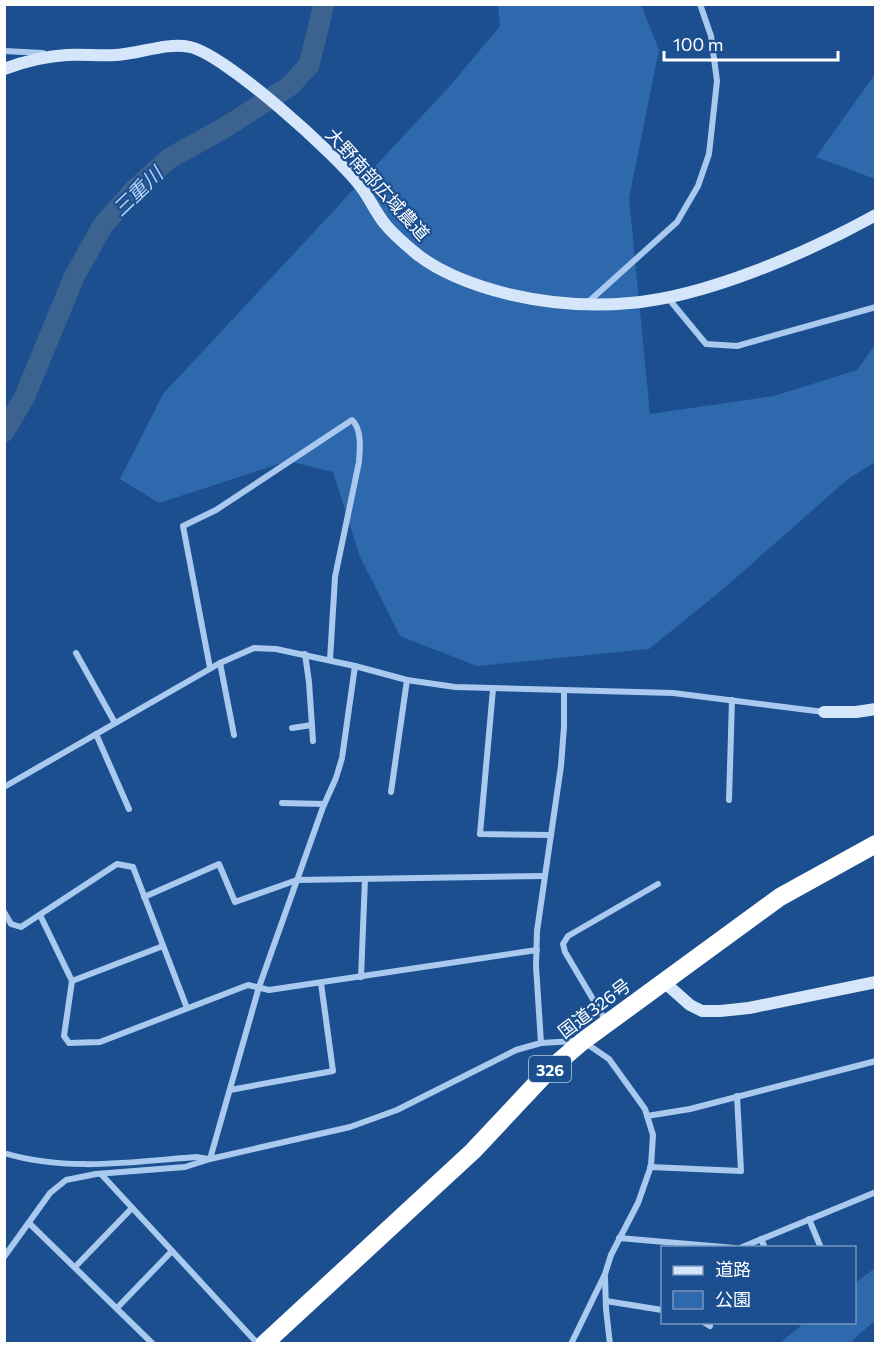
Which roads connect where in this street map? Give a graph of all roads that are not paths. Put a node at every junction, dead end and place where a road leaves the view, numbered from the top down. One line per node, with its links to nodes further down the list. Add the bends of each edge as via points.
1 (700, 4): 7 (street, via 711,36 717,81 709,154 698,186 677,222)
2 (4, 51): 3 (street)
3 (67, 55): 4 (street, 大野南部広域農道); 7 (street, 大野南部広域農道, via 123,55 171,46 190,47 210,56 309,133 360,186 386,224 418,255 460,280 541,302)
4 (4, 69)
5 (876, 215): 6 (street, 大野南部広域農道, via 799,253)
6 (667, 298): 7 (street, 大野南部広域農道); 8 (street, via 706,344 737,346)
7 (586, 304)
8 (876, 307)
9 (76, 653): 21 (street)
10 (304, 654): 11 (street); 12 (street, via 254,648); 22 (street)
11 (330, 660): 13 (street); 14 (street, via 335,577 360,462 358,433 352,420 216,510 183,526)
12 (220, 663): 14 (street); 25 (street)
13 (355, 666): 15 (street); 31 (street, via 342,758)
14 (210, 668): 21 (street)
15 (407, 680): 16 (street); 28 (street)
16 (493, 689): 17 (street); 33 (street, via 480,834)
17 (564, 691): 18 (street, via 673,693); 33 (street, via 561,766)
18 (732, 700): 20 (street); 29 (street)
19 (876, 709): 20 (street)
20 (824, 712)
21 (115, 723): 24 (street)
22 (312, 726): 23 (street); 26 (street)
23 (292, 728)
24 (96, 734): 27 (street); 32 (street)
25 (234, 735)
26 (313, 741)
27 (4, 787)
28 (391, 792)
29 (729, 800)
30 (282, 803): 31 (street)
31 (324, 804): 37 (street)
32 (129, 809)
33 (551, 835): 35 (street)
34 (876, 844): 46 (highway, 国道326号 / 326, via 780,897)
35 (544, 876): 36 (street); 43 (street)
36 (365, 879): 37 (street); 44 (street)
37 (297, 880): 39 (street, via 235,902 219,864); 49 (street)
38 (658, 884): 51 (street, via 568,936 563,944)
39 (144, 897): 41 (street, via 133,867 117,864); 42 (street)
40 (4, 912): 41 (street, via 11,924 21,927)
41 (40, 915): 45 (street)
42 (163, 946): 45 (street); 50 (street)
43 (537, 950): 44 (street); 53 (street)
44 (362, 977): 48 (street)
45 (72, 981): 50 (street, via 64,1036 69,1043 100,1042)
46 (664, 982): 47 (street, via 690,1005 711,1011 749,1008); 51 (highway, 国道326号 / 326)
47 (876, 982)
48 (321, 983): 49 (street, via 269,990); 55 (street, via 333,1071)
49 (259, 987): 50 (street, via 248,985); 55 (street)
50 (188, 1008)
51 (607, 1023): 52 (highway, 国道326号 / 326)
52 (583, 1041): 53 (street); 57 (street, via 609,1059); 83 (highway, 国道326号 / 326, via 549,1070 473,1151)
53 (541, 1042): 59 (street, via 496,1059 397,1110 351,1127)
54 (876, 1061): 56 (street)
55 (230, 1090): 59 (street)
56 (737, 1096): 57 (street); 60 (street, via 741,1171)
57 (647, 1116): 60 (street, via 653,1135)
58 (4, 1153): 59 (street, via 29,1160 89,1165)
59 (210, 1159): 61 (street, via 186,1167)
60 (650, 1167): 66 (street, via 638,1203)
61 (101, 1174): 63 (street); 65 (street, via 66,1180 50,1193)
62 (876, 1192): 64 (street)
63 (132, 1208): 72 (street); 74 (street)
64 (809, 1219): 67 (street); 71 (street)
65 (29, 1223): 73 (street); 74 (street)
66 (619, 1238): 68 (street); 75 (street)
67 (761, 1239): 69 (street); 70 (street)
68 (712, 1246)
69 (745, 1246)
70 (764, 1246)
71 (820, 1246)
72 (172, 1251): 77 (street); 82 (street)
73 (4, 1257)
74 (75, 1268): 77 (street)
75 (605, 1274): 76 (street); 84 (street)
76 (606, 1301): 78 (street); 85 (street)
77 (117, 1308): 81 (street)
78 (661, 1310)
79 (705, 1324): 80 (street)
80 (710, 1326)
81 (153, 1344)
82 (258, 1344)
83 (264, 1344)
84 (571, 1344)
85 (610, 1344)

